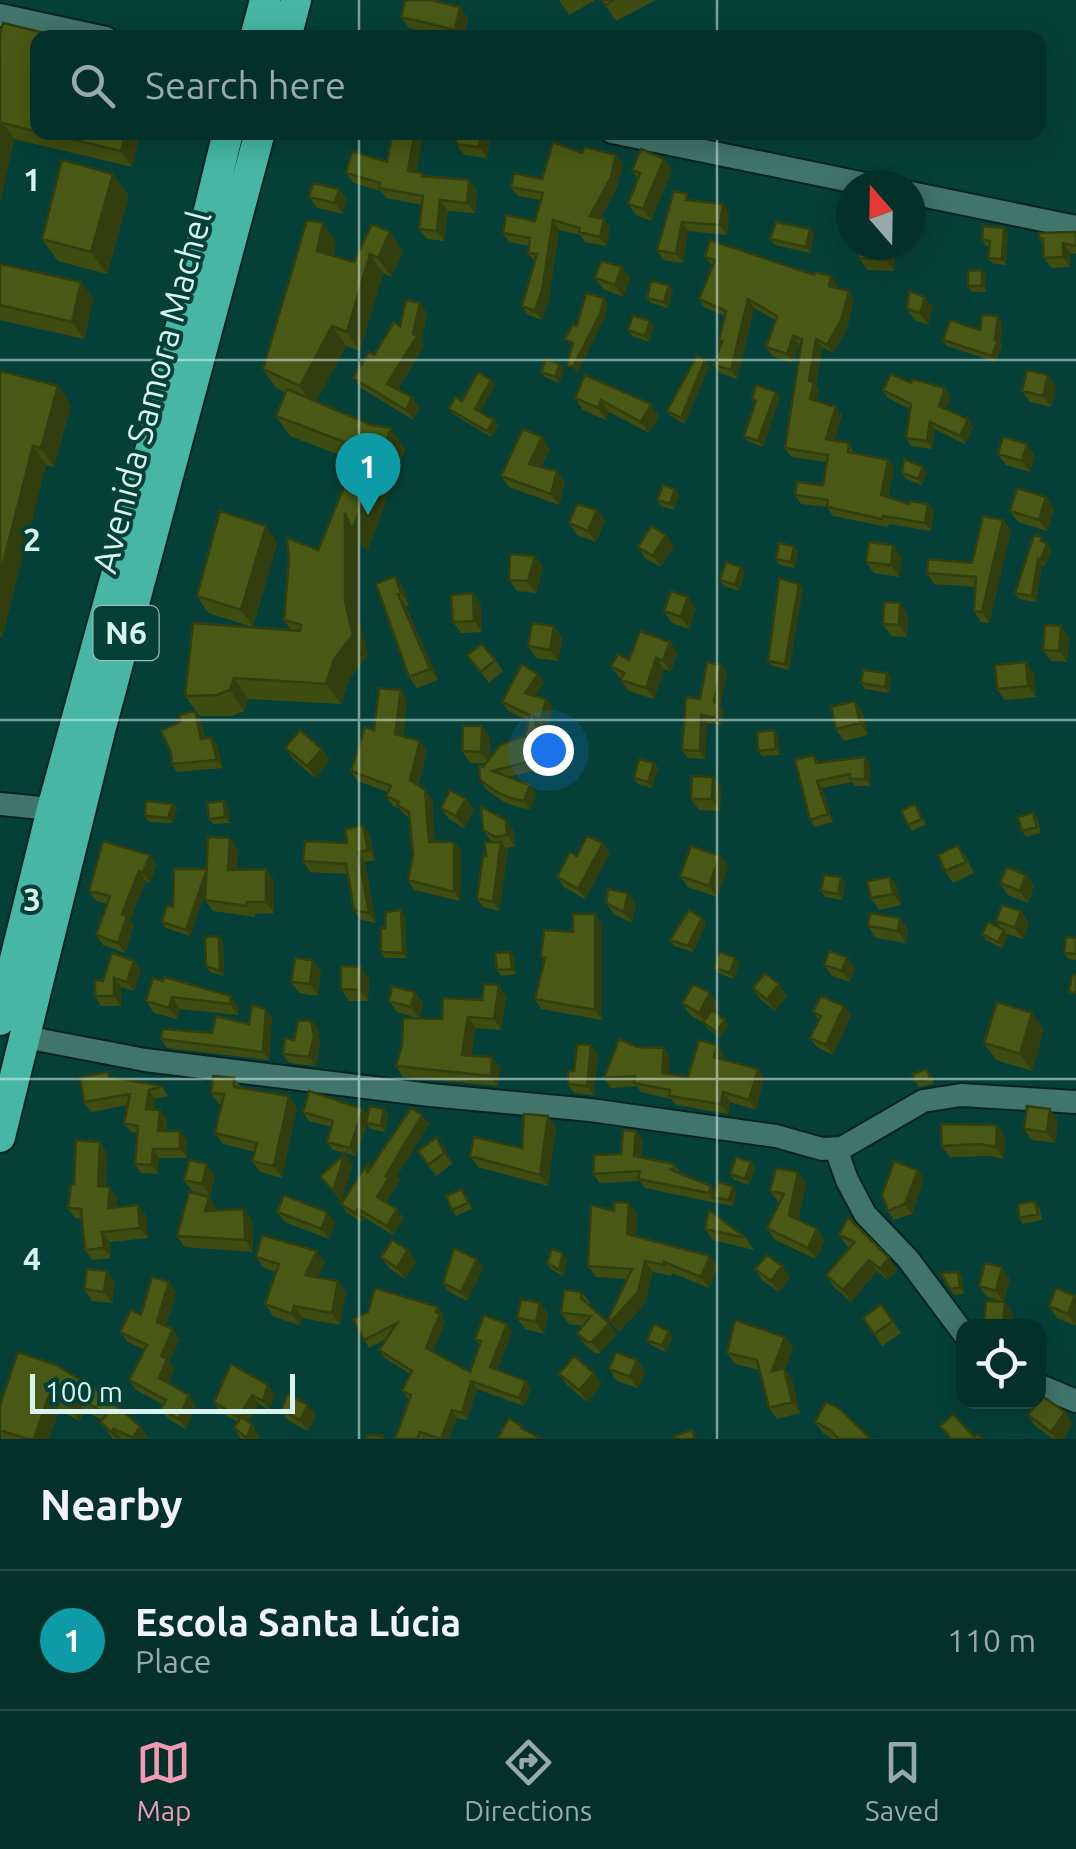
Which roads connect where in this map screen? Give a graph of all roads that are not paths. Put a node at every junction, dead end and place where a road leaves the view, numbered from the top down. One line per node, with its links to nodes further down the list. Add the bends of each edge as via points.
1 (264, 0): 5 (highway)
2 (296, 0): 6 (highway)
3 (0, 15): 4 (street)
4 (69, 30)
5 (257, 30)
6 (288, 30)
7 (226, 140): 14 (highway, Avenida Samora Machel / N6, via 156,433)
8 (258, 140): 15 (highway, Avenida Samora Machel / N6)
9 (651, 140): 10 (street)
10 (836, 178)
11 (926, 197): 12 (street)
12 (1076, 227)
13 (0, 804): 14 (street)
14 (52, 809): 15 (highway, Avenida Samora Machel / N6)
15 (13, 1029): 17 (highway, Avenida Samora Machel / N6); 18 (street, via 145,1060 590,1110)
16 (1076, 1102): 18 (street, via 961,1095 923,1101)
17 (0, 1137)
18 (836, 1148): 19 (street, via 865,1214)
19 (956, 1323)
20 (1046, 1388): 21 (street)
21 (1076, 1401)

